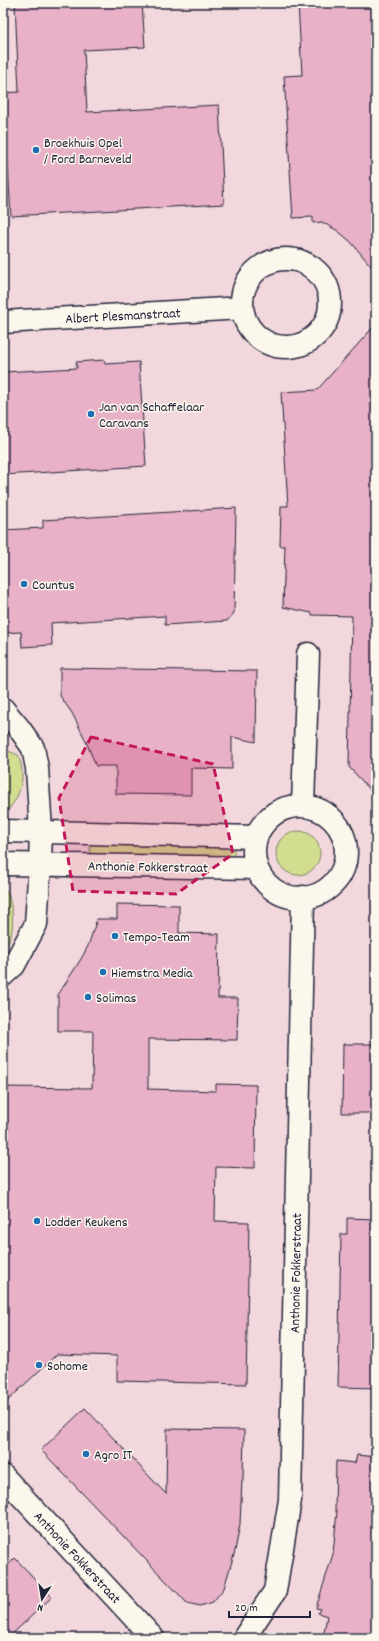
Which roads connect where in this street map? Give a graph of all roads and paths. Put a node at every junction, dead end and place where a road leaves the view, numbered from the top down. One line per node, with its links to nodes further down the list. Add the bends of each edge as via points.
1 (242, 308): 1 (street, via 246,322 265,342 293,346 306,342 326,323 330,310 330,296 325,281 316,269 303,261 288,258 272,260 259,268 249,279 243,293); 2 (street, Albert Plesmanstraat)
2 (3, 322)
3 (308, 654): 5 (street)
4 (3, 709): 7 (street, via 33,748 37,768)
5 (303, 806): 8 (street, via 288,807 274,813 263,824); 12 (street, via 318,809 331,818 340,829 345,844 345,859 340,873 331,885 318,894)
6 (3, 831): 7 (street)
7 (41, 831): 8 (street); 10 (street)
8 (256, 837): 11 (street, via 254,852)
9 (3, 864): 10 (street, Anthonie Fokkerstraat)
10 (40, 864): 11 (street, Anthonie Fokkerstraat); 13 (street, via 36,924 14,965)
11 (257, 868): 12 (street, via 264,880 275,890 288,896)
12 (303, 897): 16 (street, Anthonie Fokkerstraat, via 290,1500 275,1591)
13 (3, 975)
14 (3, 1476): 15 (street, Anthonie Fokkerstraat)
15 (154, 1638)
16 (244, 1638)

